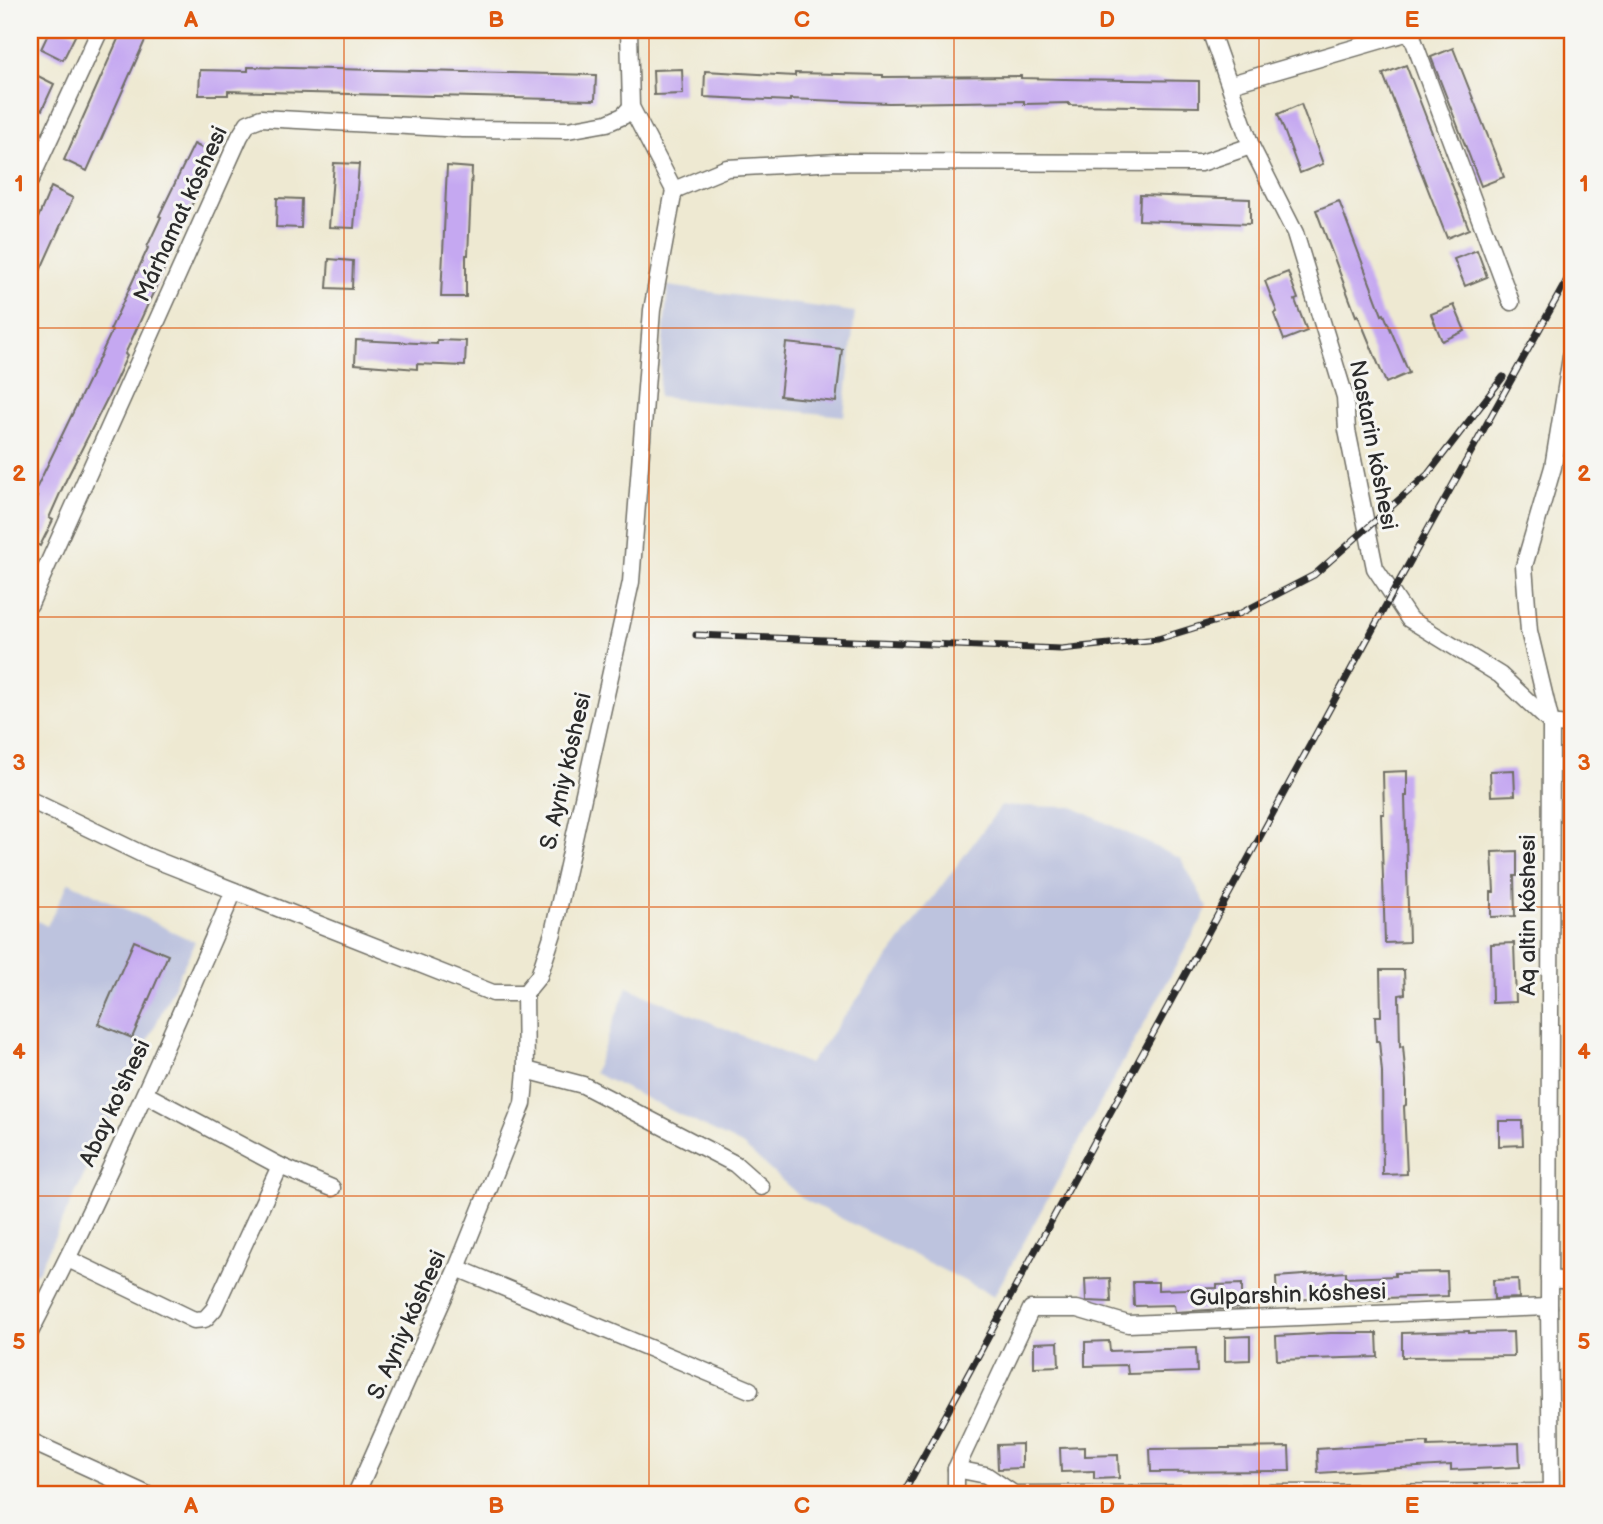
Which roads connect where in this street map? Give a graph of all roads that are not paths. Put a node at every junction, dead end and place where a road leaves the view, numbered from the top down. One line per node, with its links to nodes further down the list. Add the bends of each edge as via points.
1 (100, 30): 8 (street)
2 (629, 30): 6 (street)
3 (1210, 30): 5 (street, Nastarin kóshesi)
4 (1413, 30): 5 (street); 10 (street)
5 (1231, 84): 7 (street, Nastarin kóshesi)
6 (631, 107): 9 (street); 12 (street, Márhamat kóshesi, via 607,123 568,130 261,118 248,123)
7 (1251, 146): 9 (street, via 1201,163 838,162 727,168); 13 (street, Nastarin kóshesi, via 1295,233 1345,397 1347,430 1375,568 1409,619 1500,675)
8 (30, 181)
9 (674, 190): 17 (street, S. Ayniy kóshesi, via 652,310 631,582 553,933 539,976)
10 (1511, 302)
11 (1573, 345): 13 (street, Aq altin kóshesi, via 1553,467 1524,566 1529,631)
12 (30, 604)
13 (1551, 723): 14 (street); 25 (street, Aq altin kóshesi)
14 (1573, 726)
15 (30, 800): 16 (street, via 146,856)
16 (234, 891): 17 (street, via 493,993); 19 (street, Abay ko'shesi)
17 (525, 993): 18 (street, S. Ayniy kóshesi)
18 (526, 1070): 21 (street, via 583,1085 725,1159); 24 (street, S. Ayniy kóshesi, via 523,1104)
19 (145, 1094): 20 (street); 23 (street, Abay ko'shesi)
20 (279, 1166): 22 (street); 23 (street, via 214,1310 205,1319 194,1320)
21 (761, 1187)
22 (332, 1188)
23 (68, 1259): 28 (street, Abay ko'shesi)
24 (457, 1268): 29 (street); 34 (street, S. Ayniy kóshesi)
25 (1549, 1279): 26 (street); 27 (street, Aq altin kóshesi)
26 (1573, 1281)
27 (1549, 1307): 31 (street, Gulparshin kóshesi, via 1128,1324 1077,1309 1031,1309); 32 (street, Aq altin kóshesi)
28 (30, 1332)
29 (750, 1390)
30 (30, 1441): 33 (street)
31 (956, 1469): 32 (street, via 986,1475 1014,1494); 35 (street)
32 (1551, 1493)
33 (146, 1494)
34 (356, 1494)
35 (956, 1494)

